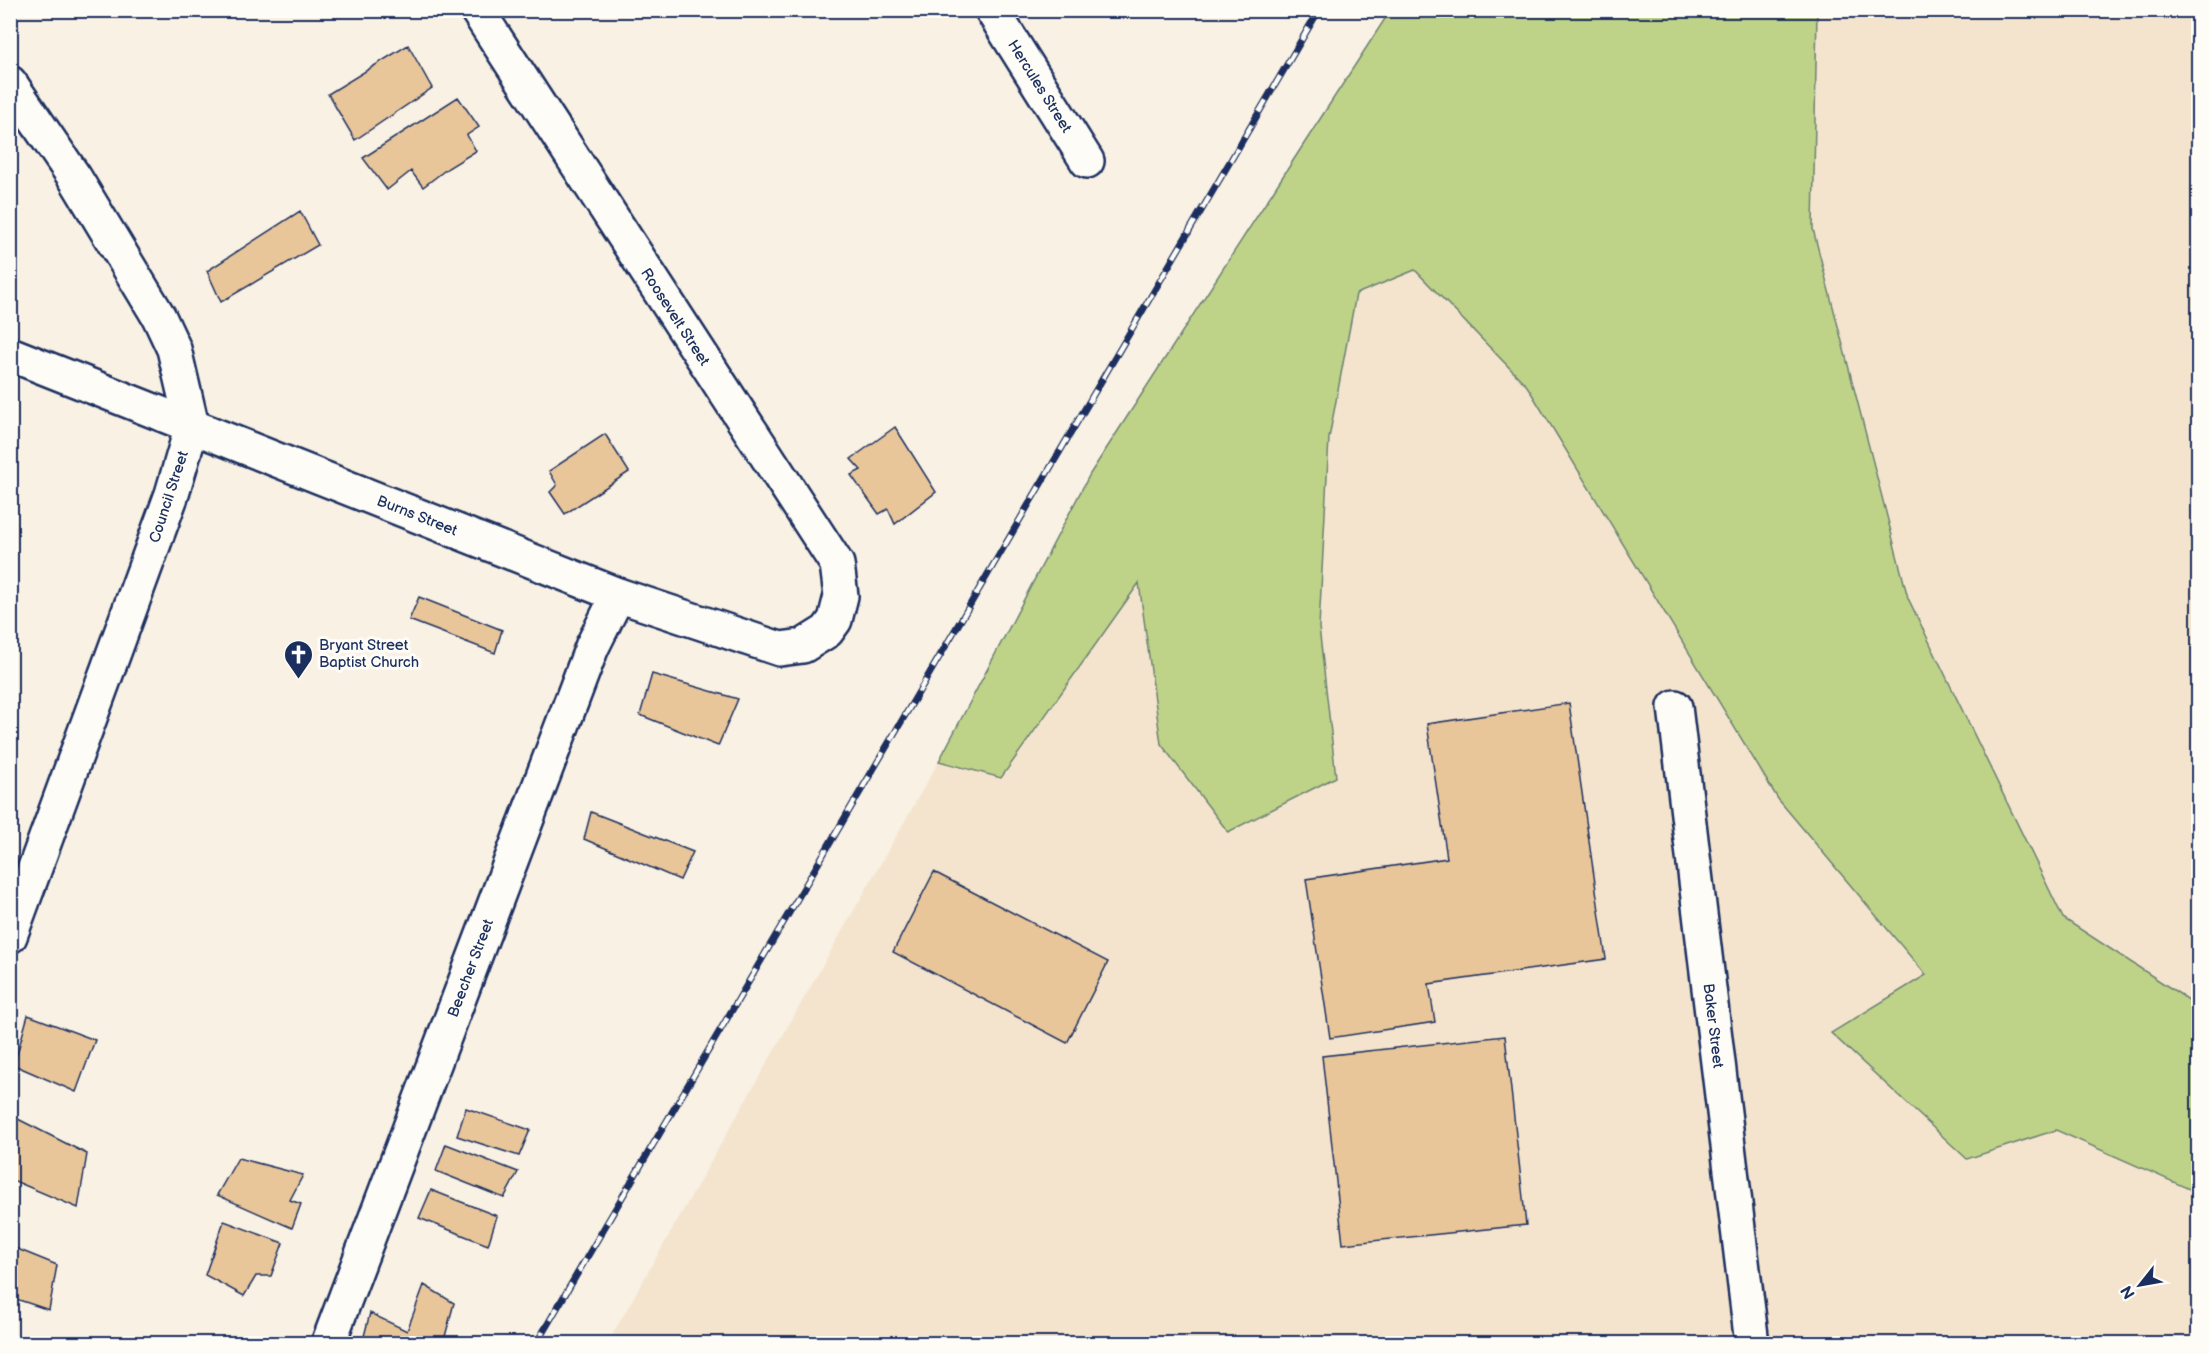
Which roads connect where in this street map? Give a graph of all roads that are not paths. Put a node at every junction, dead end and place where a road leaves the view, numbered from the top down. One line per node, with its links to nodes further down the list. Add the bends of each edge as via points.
1 (477, 10): 8 (street, Roosevelt Street, via 837,564 841,596 835,620)
2 (992, 10): 4 (street, Hercules Street)
3 (10, 82): 6 (street, Council Street, via 75,178 159,317 174,349)
4 (1087, 160)
5 (10, 354): 6 (street, Burns Street)
6 (192, 426): 7 (street, Burns Street); 10 (street, Council Street, via 172,494)
7 (618, 595): 8 (street, Burns Street, via 780,649 803,646); 11 (street, Beecher Street, via 592,647)
8 (827, 631)
9 (1675, 707): 12 (street, Baker Street)
10 (10, 936)
11 (328, 1344)
12 (1752, 1344)

